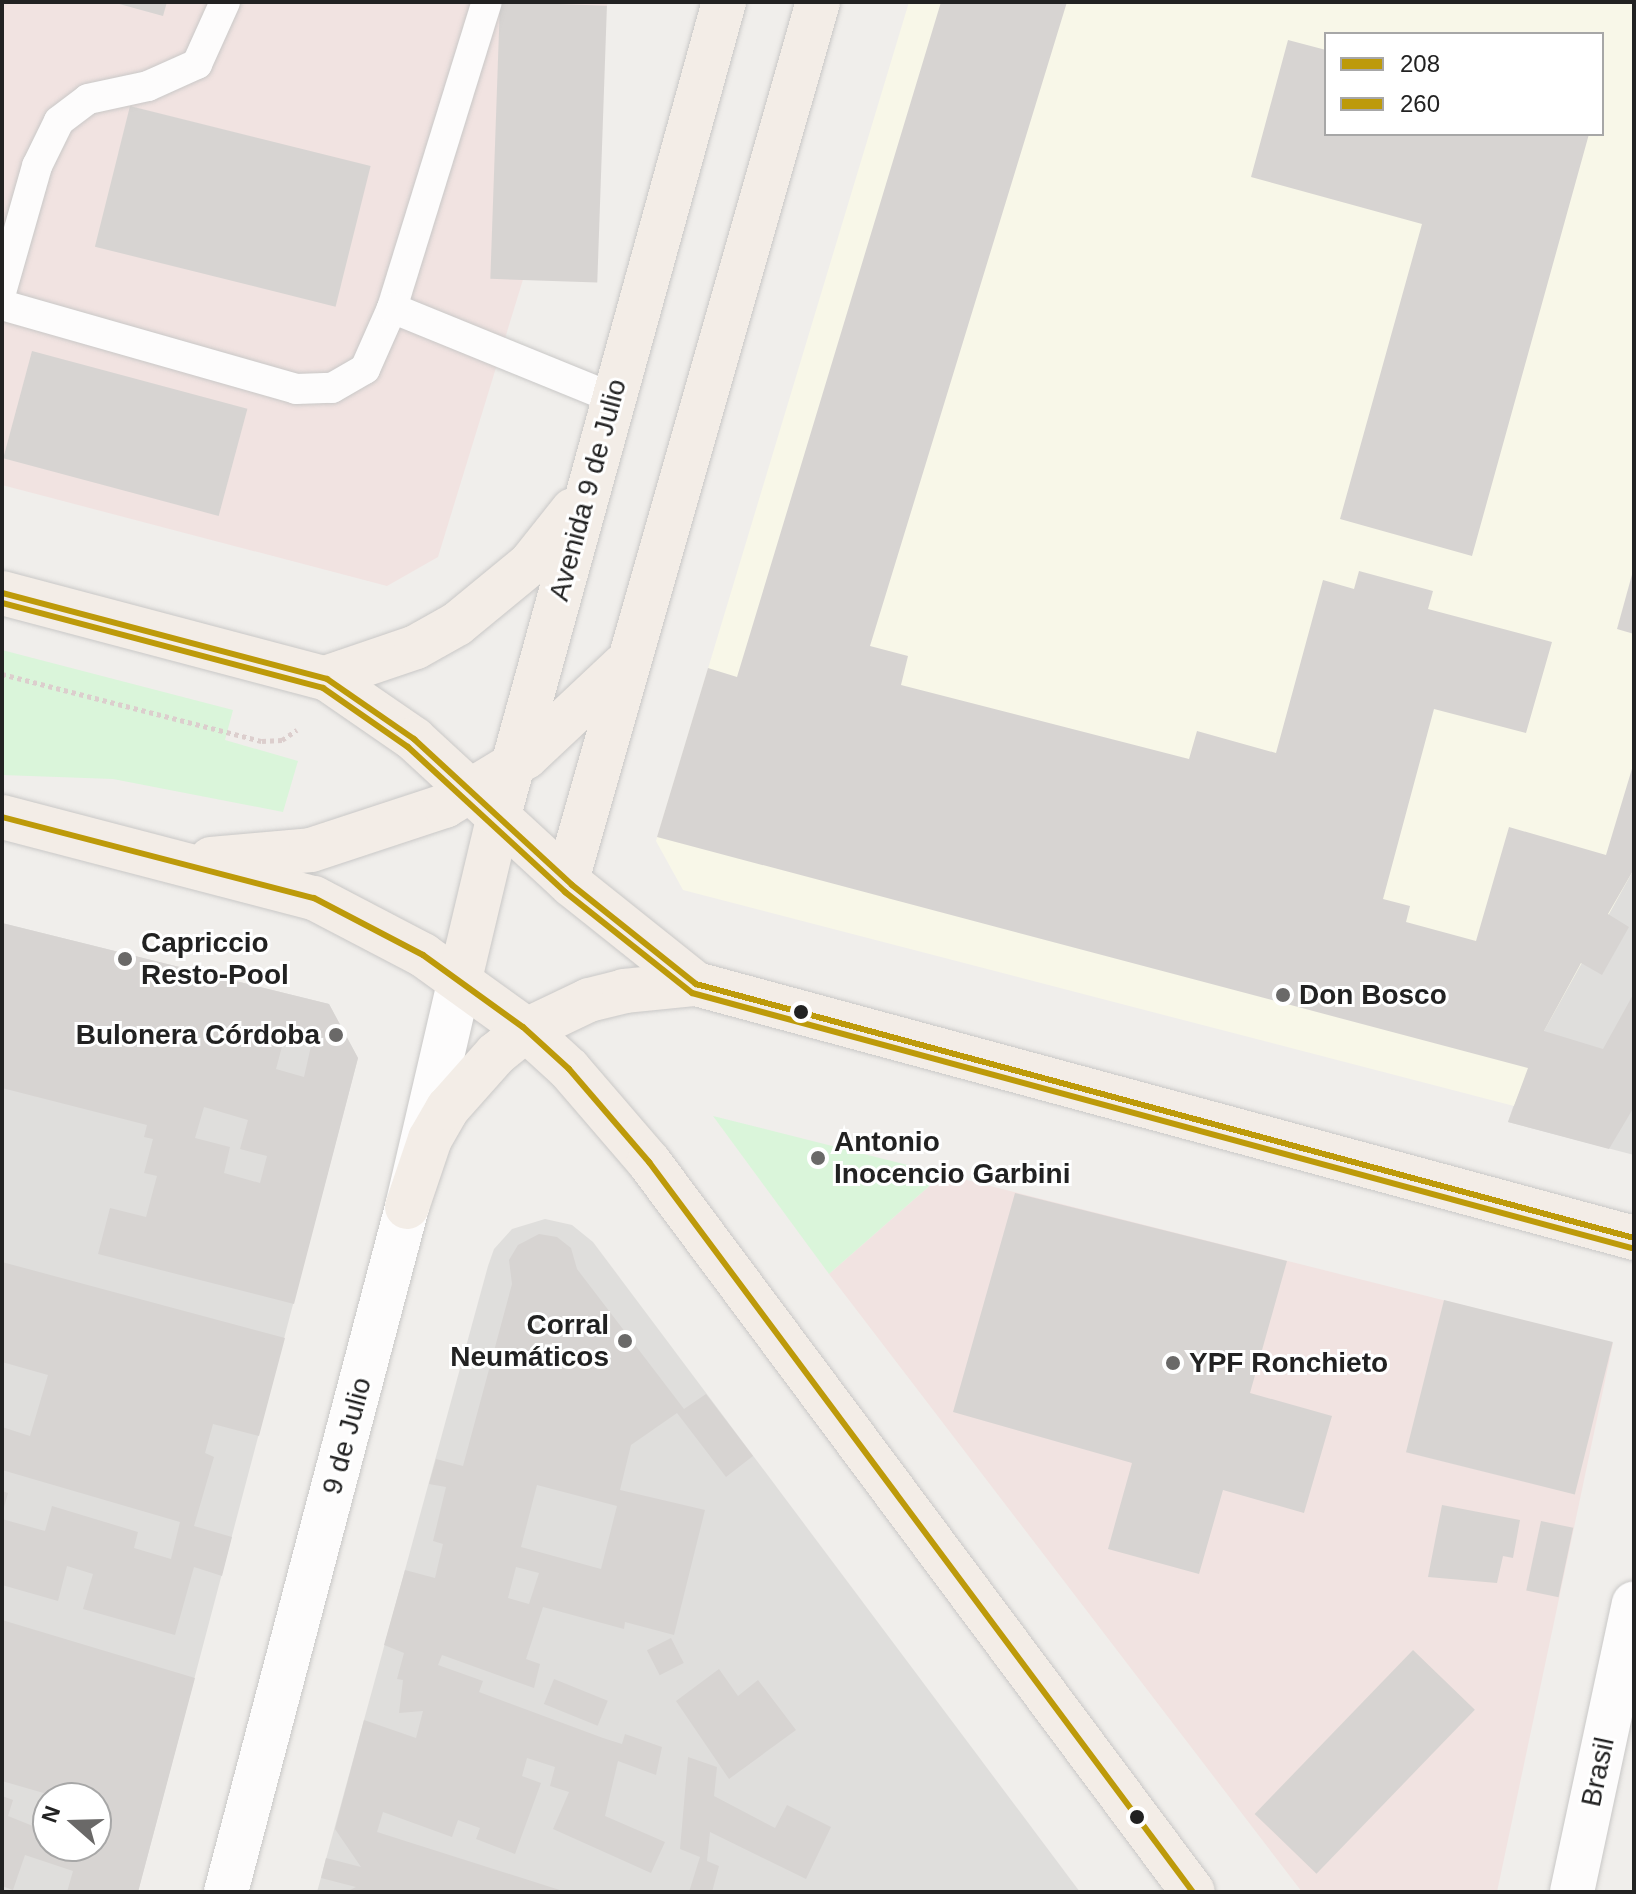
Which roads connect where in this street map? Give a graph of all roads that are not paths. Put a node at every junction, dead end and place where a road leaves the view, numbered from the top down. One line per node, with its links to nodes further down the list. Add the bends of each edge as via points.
1 (225, 2): 5 (lane, via 197,64 148,86 88,99 59,121 37,166)
2 (487, 2): 7 (lane)
3 (724, 2): 8 (main road, Avenida 9 de Julio)
4 (818, 2): 11 (main road)
5 (2, 289)
6 (2, 305): 7 (lane, via 296,389 332,388 365,369)
7 (392, 308): 8 (lane)
8 (613, 398): 9 (main road, Avenida 9 de Julio)
9 (589, 484): 12 (main road, via 561,529 496,597 416,647); 13 (main road, Avenida 9 de Julio)
10 (2, 593): 12 (main road)
11 (627, 661): 13 (main road, via 563,728); 17 (main road)
12 (325, 678): 14 (main road, via 414,739)
13 (512, 767): 14 (main road)
14 (486, 803): 16 (main road, via 311,850 217,859); 17 (main road); 18 (main road)
15 (2, 817): 16 (main road)
16 (145, 854): 18 (main road, via 314,898)
17 (567, 880): 19 (main road)
18 (460, 979): 20 (main road); 21 (street, 9 de Julio)
19 (696, 984): 20 (main road, via 601,997); 22 (main road)
20 (527, 1030): 21 (main road, via 496,1054 448,1108 430,1139); 25 (main road, via 611,1114 649,1162)
21 (407, 1207): 24 (street, 9 de Julio)
22 (1634, 1238)
23 (1634, 1604): 26 (street, Brasil)
24 (226, 1892)
25 (1193, 1892)
26 (1572, 1892)

